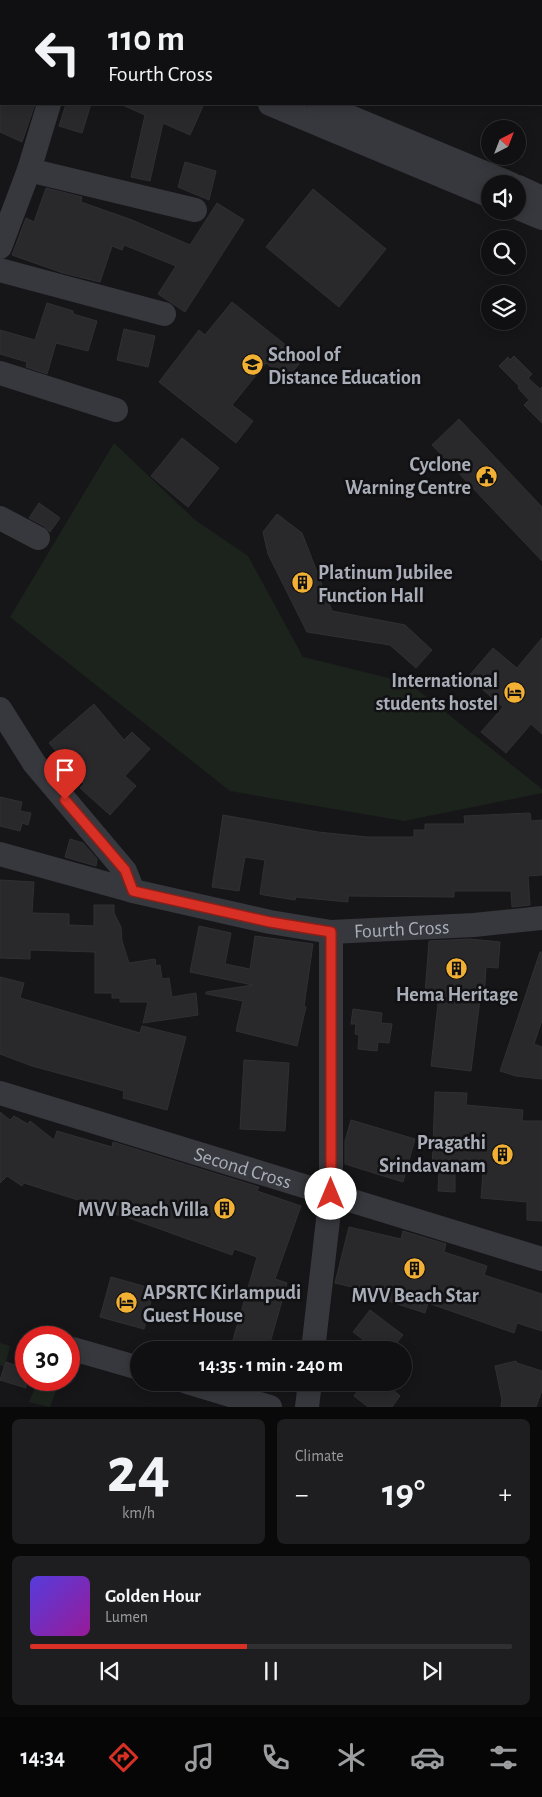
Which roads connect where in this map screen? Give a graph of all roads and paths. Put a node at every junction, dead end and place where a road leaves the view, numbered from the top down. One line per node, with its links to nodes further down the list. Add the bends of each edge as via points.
1 (50, 105): 4 (street)
2 (272, 105): 7 (street)
3 (322, 105): 5 (street)
4 (29, 170): 9 (street); 12 (street)
5 (490, 175)
6 (526, 191): 8 (street)
7 (481, 192)
8 (542, 198)
9 (195, 210)
10 (526, 211): 11 (street)
11 (542, 218)
12 (0, 247)
13 (0, 270): 14 (street)
14 (164, 314)
15 (0, 373): 16 (street)
16 (116, 410)
17 (0, 518): 18 (street)
18 (38, 538)
19 (0, 709): 21 (street, via 34,763 125,870)
20 (0, 854): 21 (street, Fourth Cross)
21 (133, 891): 23 (street, Fourth Cross, via 270,922)
22 (542, 918): 23 (street, Fourth Cross)
23 (331, 932): 25 (street)
24 (0, 1093): 25 (street, Second Cross)
25 (331, 1194): 26 (street, Second Cross); 27 (street)
26 (542, 1259)
27 (314, 1341)
28 (80, 1350): 29 (street)
29 (130, 1365)
30 (217, 1391): 32 (street)
31 (309, 1391): 33 (street)
32 (270, 1407)
33 (307, 1407)

